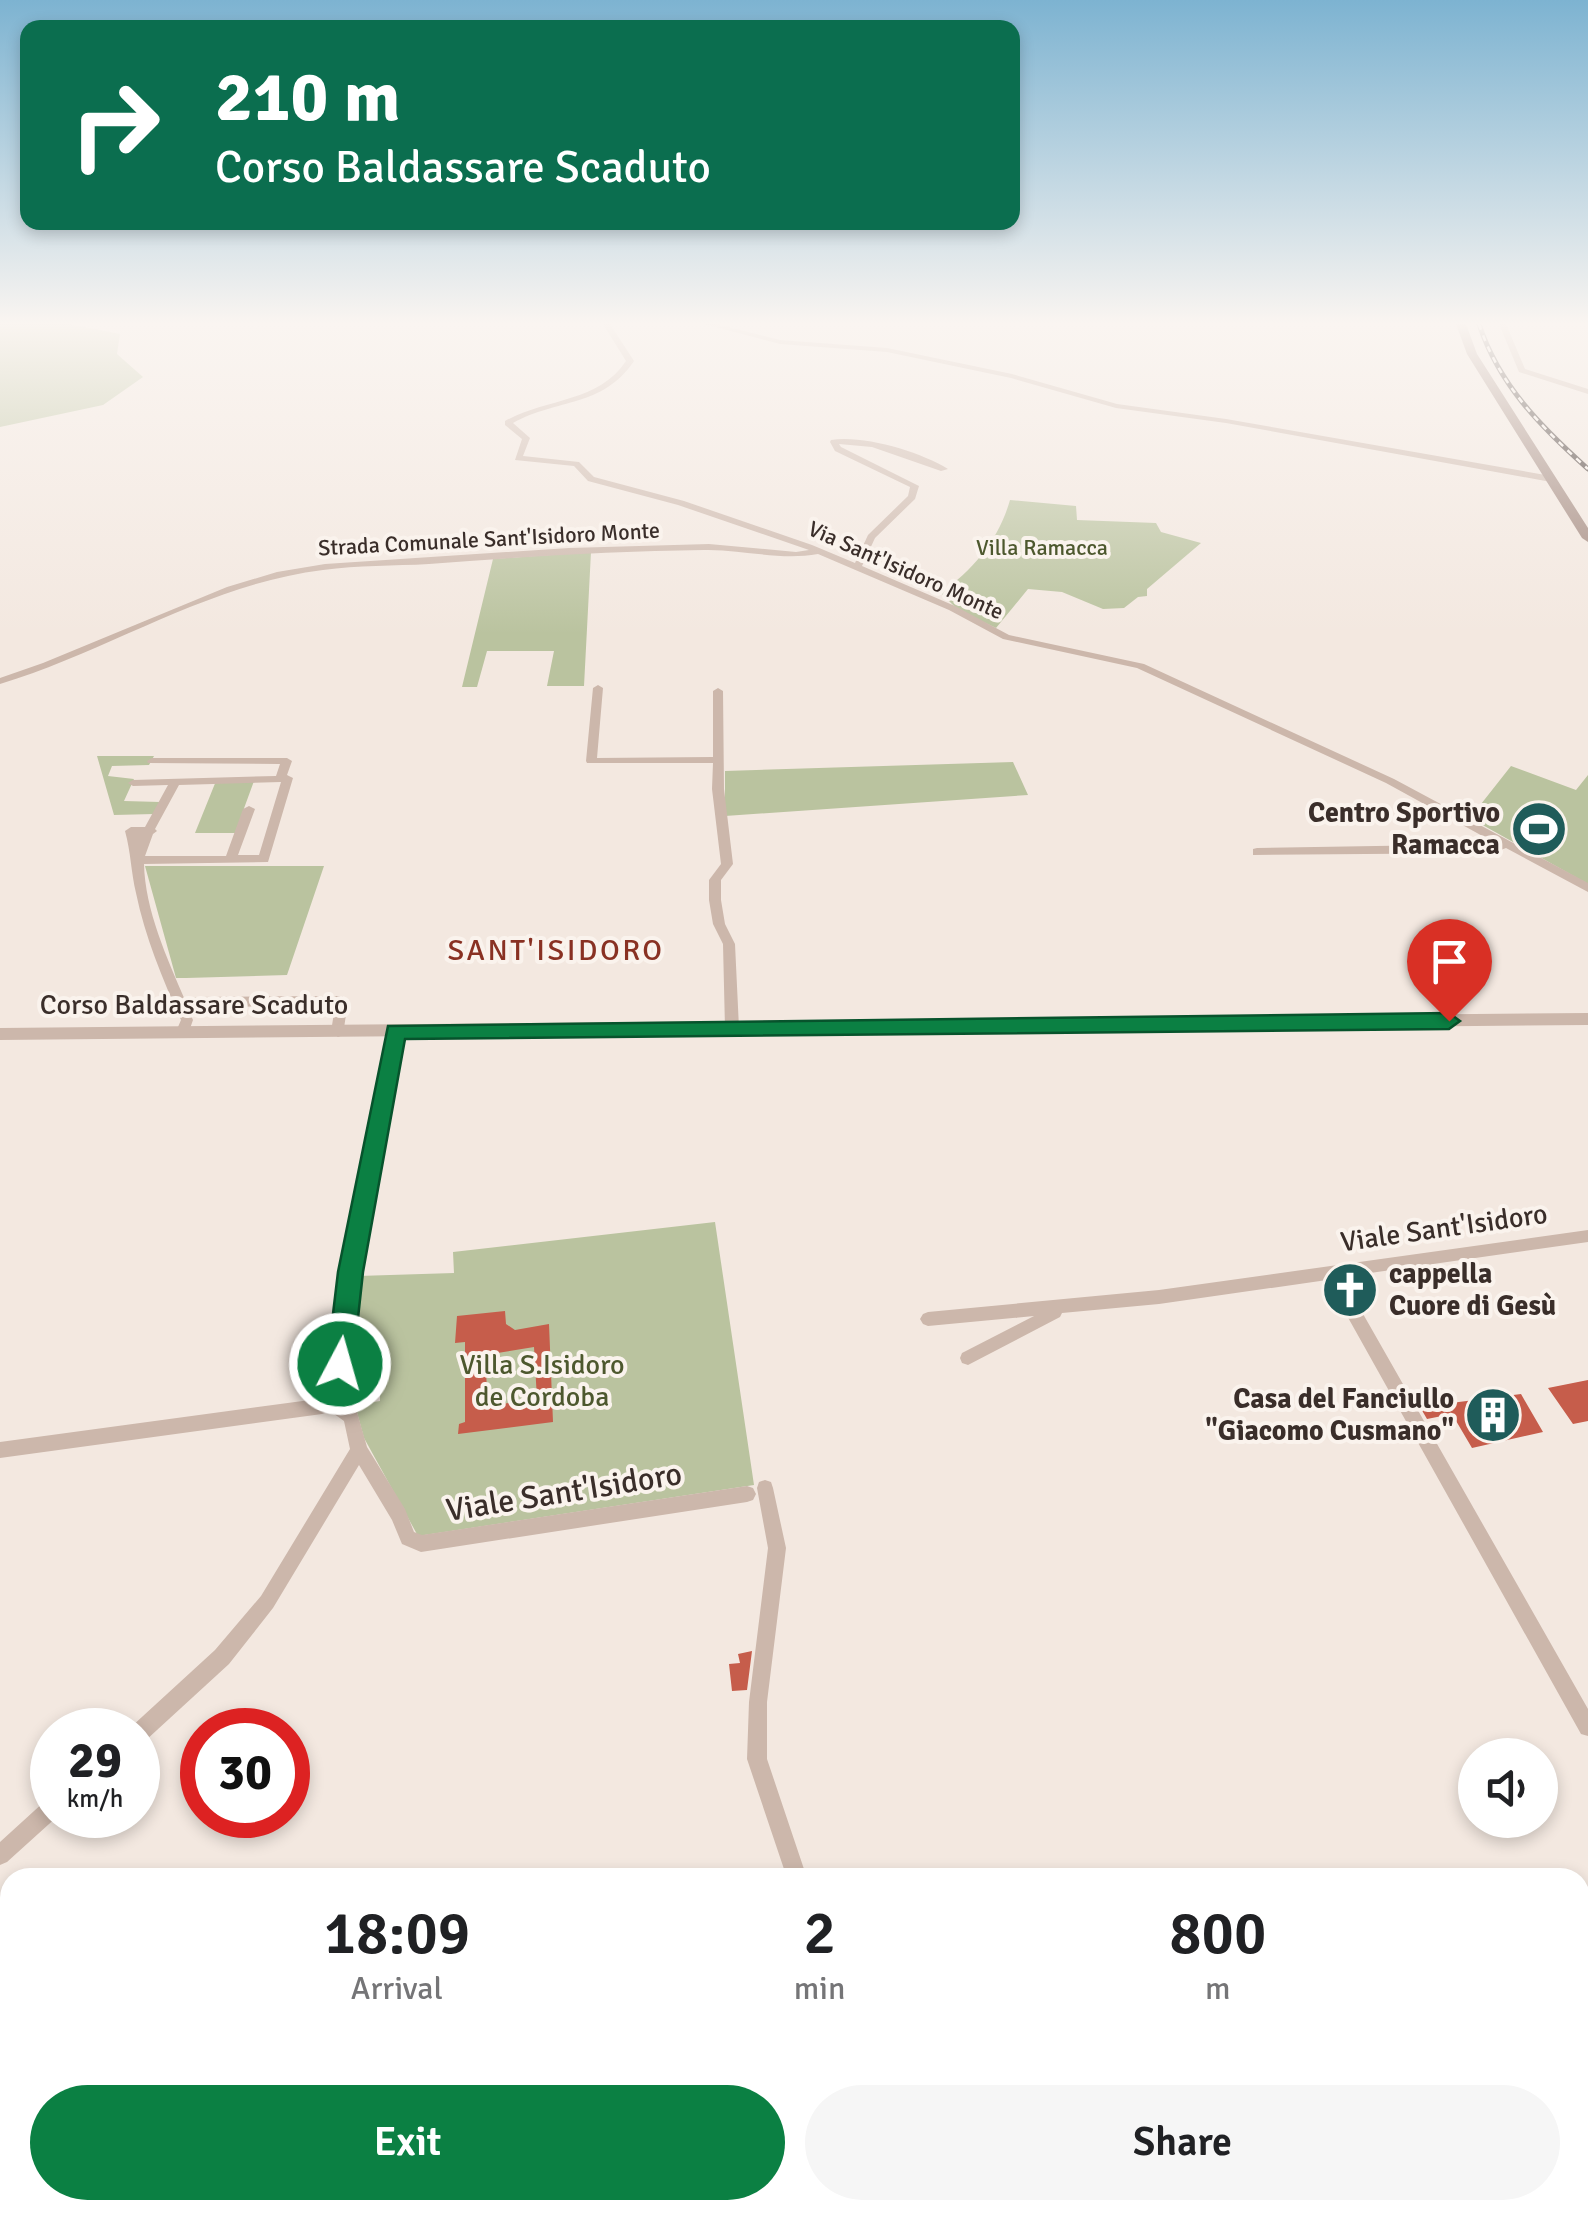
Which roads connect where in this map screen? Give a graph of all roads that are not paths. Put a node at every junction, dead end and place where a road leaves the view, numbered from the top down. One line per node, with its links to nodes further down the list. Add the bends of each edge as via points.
1 (514, 428): 7 (street, Via Sant'Isidoro Monte, via 526,438 518,458 576,464 591,479 681,502)
2 (1262, 428): 5 (street)
3 (1518, 428): 5 (main road)
4 (944, 469): 8 (street, via 856,441 834,442 915,486 912,497 880,525)
5 (1551, 479): 6 (main road)
6 (1588, 538)
7 (820, 551): 8 (street, Via Sant'Isidoro Monte); 9 (street, Strada Comunale Sant'Isidoro Monte, via 709,547 330,565 205,598)
8 (858, 566): 19 (street, Via Sant'Isidoro Monte, via 1006,637 1140,666 1390,781)
9 (0, 681)
10 (598, 688): 12 (street, via 591,762)
11 (718, 691): 12 (street)
12 (718, 760): 26 (street, via 727,864 715,880 715,900 729,944)
13 (152, 761): 14 (street)
14 (181, 761): 15 (street, via 286,761); 16 (street)
15 (280, 778): 16 (street); 21 (street, via 288,778 264,859)
16 (173, 782): 17 (street); 22 (street)
17 (133, 783)
18 (249, 809): 21 (street)
19 (1507, 844): 20 (street); 23 (street, Via Sant'Isidoro Monte)
20 (1257, 852)
21 (231, 859): 22 (street)
22 (139, 860): 24 (street, via 141,887)
23 (1588, 888)
24 (180, 1006): 28 (street, via 342,1001); 30 (street, via 187,1020)
25 (1588, 1019): 26 (street, Corso Baldassare Scaduto)
26 (732, 1028): 27 (street, Corso Baldassare Scaduto)
27 (395, 1031): 28 (street, Corso Baldassare Scaduto); 36 (street)
28 (338, 1032): 30 (street, Corso Baldassare Scaduto)
29 (0, 1034): 30 (street, Corso Baldassare Scaduto)
30 (182, 1034)
31 (1588, 1236): 32 (street, Viale Sant'Isidoro)
32 (1330, 1271): 33 (street, Viale Sant'Isidoro); 40 (street)
33 (1070, 1306): 34 (street, Viale Sant'Isidoro); 35 (street, Viale Sant'Isidoro)
34 (928, 1320)
35 (968, 1358)
36 (332, 1403): 37 (street); 38 (street, Viale Sant'Isidoro, via 351,1416)
37 (0, 1450)
38 (359, 1450): 39 (street, via 268,1602); 43 (street, Viale Sant'Isidoro, via 408,1538 421,1544 756,1491 777,1548 757,1759)
39 (160, 1714)
40 (1588, 1727)
41 (30, 1828): 42 (street)
42 (0, 1855)
43 (793, 1868)

